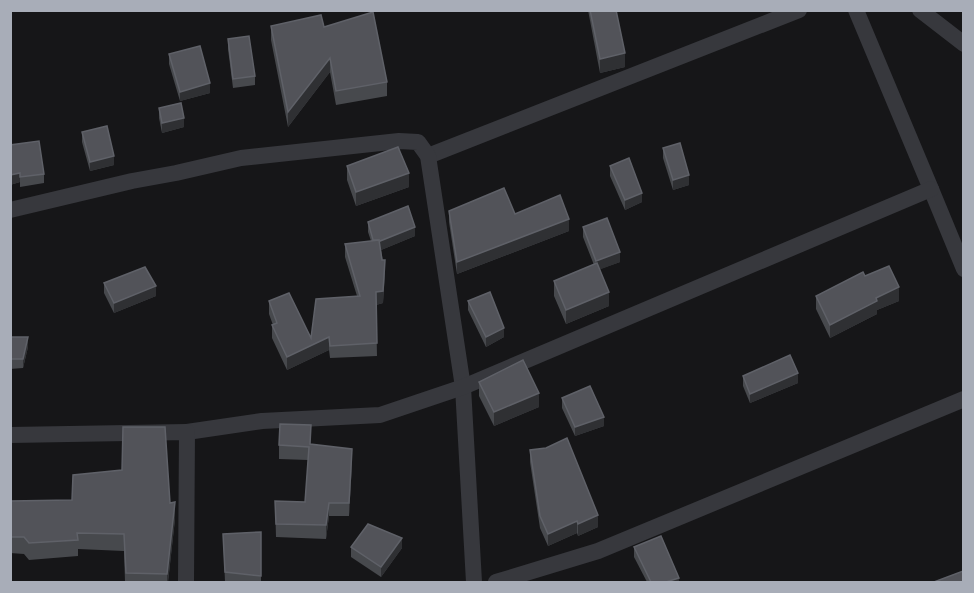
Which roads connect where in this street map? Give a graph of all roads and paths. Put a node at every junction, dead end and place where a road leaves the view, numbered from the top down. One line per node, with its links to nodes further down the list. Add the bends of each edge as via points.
1 (799, 10): 5 (street)
2 (856, 10): 6 (street)
3 (920, 10): 4 (street)
4 (963, 44)
5 (428, 156): 7 (street, via 418,142 399,141 241,158); 9 (street)
6 (931, 189): 8 (street); 9 (street)
7 (10, 210)
8 (963, 269)
9 (463, 387): 11 (street, via 380,415 262,421); 14 (street)
10 (963, 399): 15 (street, via 598,551)
11 (187, 432): 12 (street); 13 (street)
12 (10, 435)
13 (186, 582)
14 (474, 582)
15 (496, 582)

